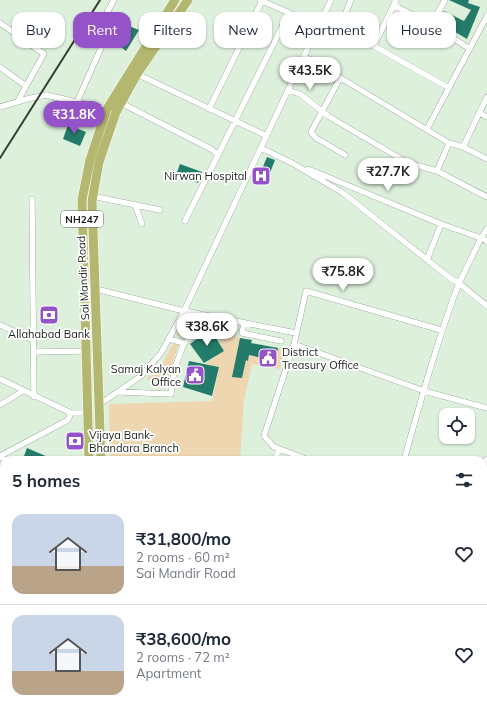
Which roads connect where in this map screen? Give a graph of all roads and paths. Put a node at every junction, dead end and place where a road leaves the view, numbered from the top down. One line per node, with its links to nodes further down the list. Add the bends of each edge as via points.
1 (114, 0): 9 (street)
2 (175, 0): 36 (highway, Sai Mandir Road / NH247)
3 (188, 0): 26 (highway, Sai Mandir Road / NH247)
4 (331, 0): 11 (street)
5 (352, 0): 12 (street)
6 (395, 0): 13 (street, via 395,6); 18 (street)
7 (445, 0): 14 (street)
8 (261, 1): 10 (street); 37 (street)
9 (108, 12)
10 (288, 12)
11 (325, 12)
12 (347, 12)
13 (406, 12)
14 (438, 12)
15 (487, 16): 23 (street)
16 (0, 23): 28 (street, via 44,54)
17 (280, 33): 41 (street)
18 (379, 35)
19 (456, 40): 23 (street)
20 (101, 48): 33 (street)
21 (308, 48): 24 (street)
22 (378, 48): 29 (street)
23 (470, 49): 29 (street)
24 (304, 56): 27 (street); 30 (street)
25 (0, 67): 28 (street)
26 (136, 74): 34 (highway, Sai Mandir Road / NH247); 37 (street)
27 (340, 78): 38 (street); 42 (street)
28 (26, 86): 32 (street)
29 (449, 88): 42 (street)
30 (288, 90): 38 (street, via 300,94); 43 (street)
31 (487, 97): 39 (street)
32 (18, 101): 33 (street, via 46,96); 35 (street)
33 (77, 102): 36 (street)
34 (121, 103): 47 (street); 52 (highway, Sai Mandir Road / NH247)
35 (0, 107)
36 (107, 109): 52 (highway, Sai Mandir Road / NH247, via 90,160)
37 (209, 109): 41 (street)
38 (322, 111): 48 (street, via 310,132); 51 (street, via 408,164)
39 (479, 112): 40 (street); 45 (street)
40 (487, 117)
41 (235, 121): 43 (street); 47 (street)
42 (427, 129): 44 (street)
43 (267, 136): 46 (street)
44 (450, 143): 45 (street); 51 (street)
45 (463, 146): 49 (street)
46 (261, 148): 50 (street); 66 (street)
47 (217, 154): 57 (street)
48 (345, 155)
49 (487, 158)
50 (292, 163): 59 (street); 62 (street, via 343,193)
51 (437, 171): 53 (street)
52 (88, 196): 55 (street); 64 (highway, Sai Mandir Road / NH247); 80 (highway, Sai Mandir Road / NH247, via 83,288)
53 (487, 197)
54 (32, 199): 75 (street)
55 (134, 205): 56 (street); 58 (street)
56 (160, 210)
57 (185, 221)
58 (142, 224)
59 (441, 224): 61 (street); 62 (street)
60 (487, 229): 61 (street)
61 (484, 239): 63 (street)
62 (427, 260): 63 (street)
63 (458, 283): 65 (street); 71 (street)
64 (96, 289): 66 (street); 86 (highway, Sai Mandir Road / NH247)
65 (487, 306)
66 (184, 311): 67 (street); 74 (street)
67 (212, 316): 68 (street); 70 (street)
68 (244, 323): 73 (street); 76 (street, via 242,333)
69 (0, 325): 75 (street)
70 (210, 328): 72 (street); 77 (street)
71 (441, 330): 73 (street, via 306,290); 83 (street)
72 (217, 332)
73 (296, 333): 78 (street)
74 (169, 339): 77 (street); 84 (street, via 161,353 141,376)
75 (33, 340): 79 (street)
76 (281, 340)
77 (184, 343): 84 (street, via 174,370 171,394)
78 (294, 344): 83 (street); 91 (street, via 264,436)
79 (34, 352): 80 (street); 85 (street)
80 (86, 352): 88 (highway, Sai Mandir Road / NH247)
81 (0, 379): 82 (street)
82 (23, 391): 85 (street); 87 (street)
83 (424, 391): 89 (street); 97 (street)
84 (119, 392): 86 (street)
85 (34, 397): 90 (street)
86 (100, 404): 88 (highway); 94 (highway, Sai Mandir Road / NH247)
87 (0, 405)
88 (87, 408): 90 (street); 93 (highway, Sai Mandir Road / NH247)
89 (487, 408)
90 (70, 413): 92 (street, via 68,420)
91 (279, 449): 95 (street); 96 (street)
92 (2, 456)
93 (89, 456)
94 (101, 456)
95 (276, 456)
96 (298, 456)
97 (405, 456)

